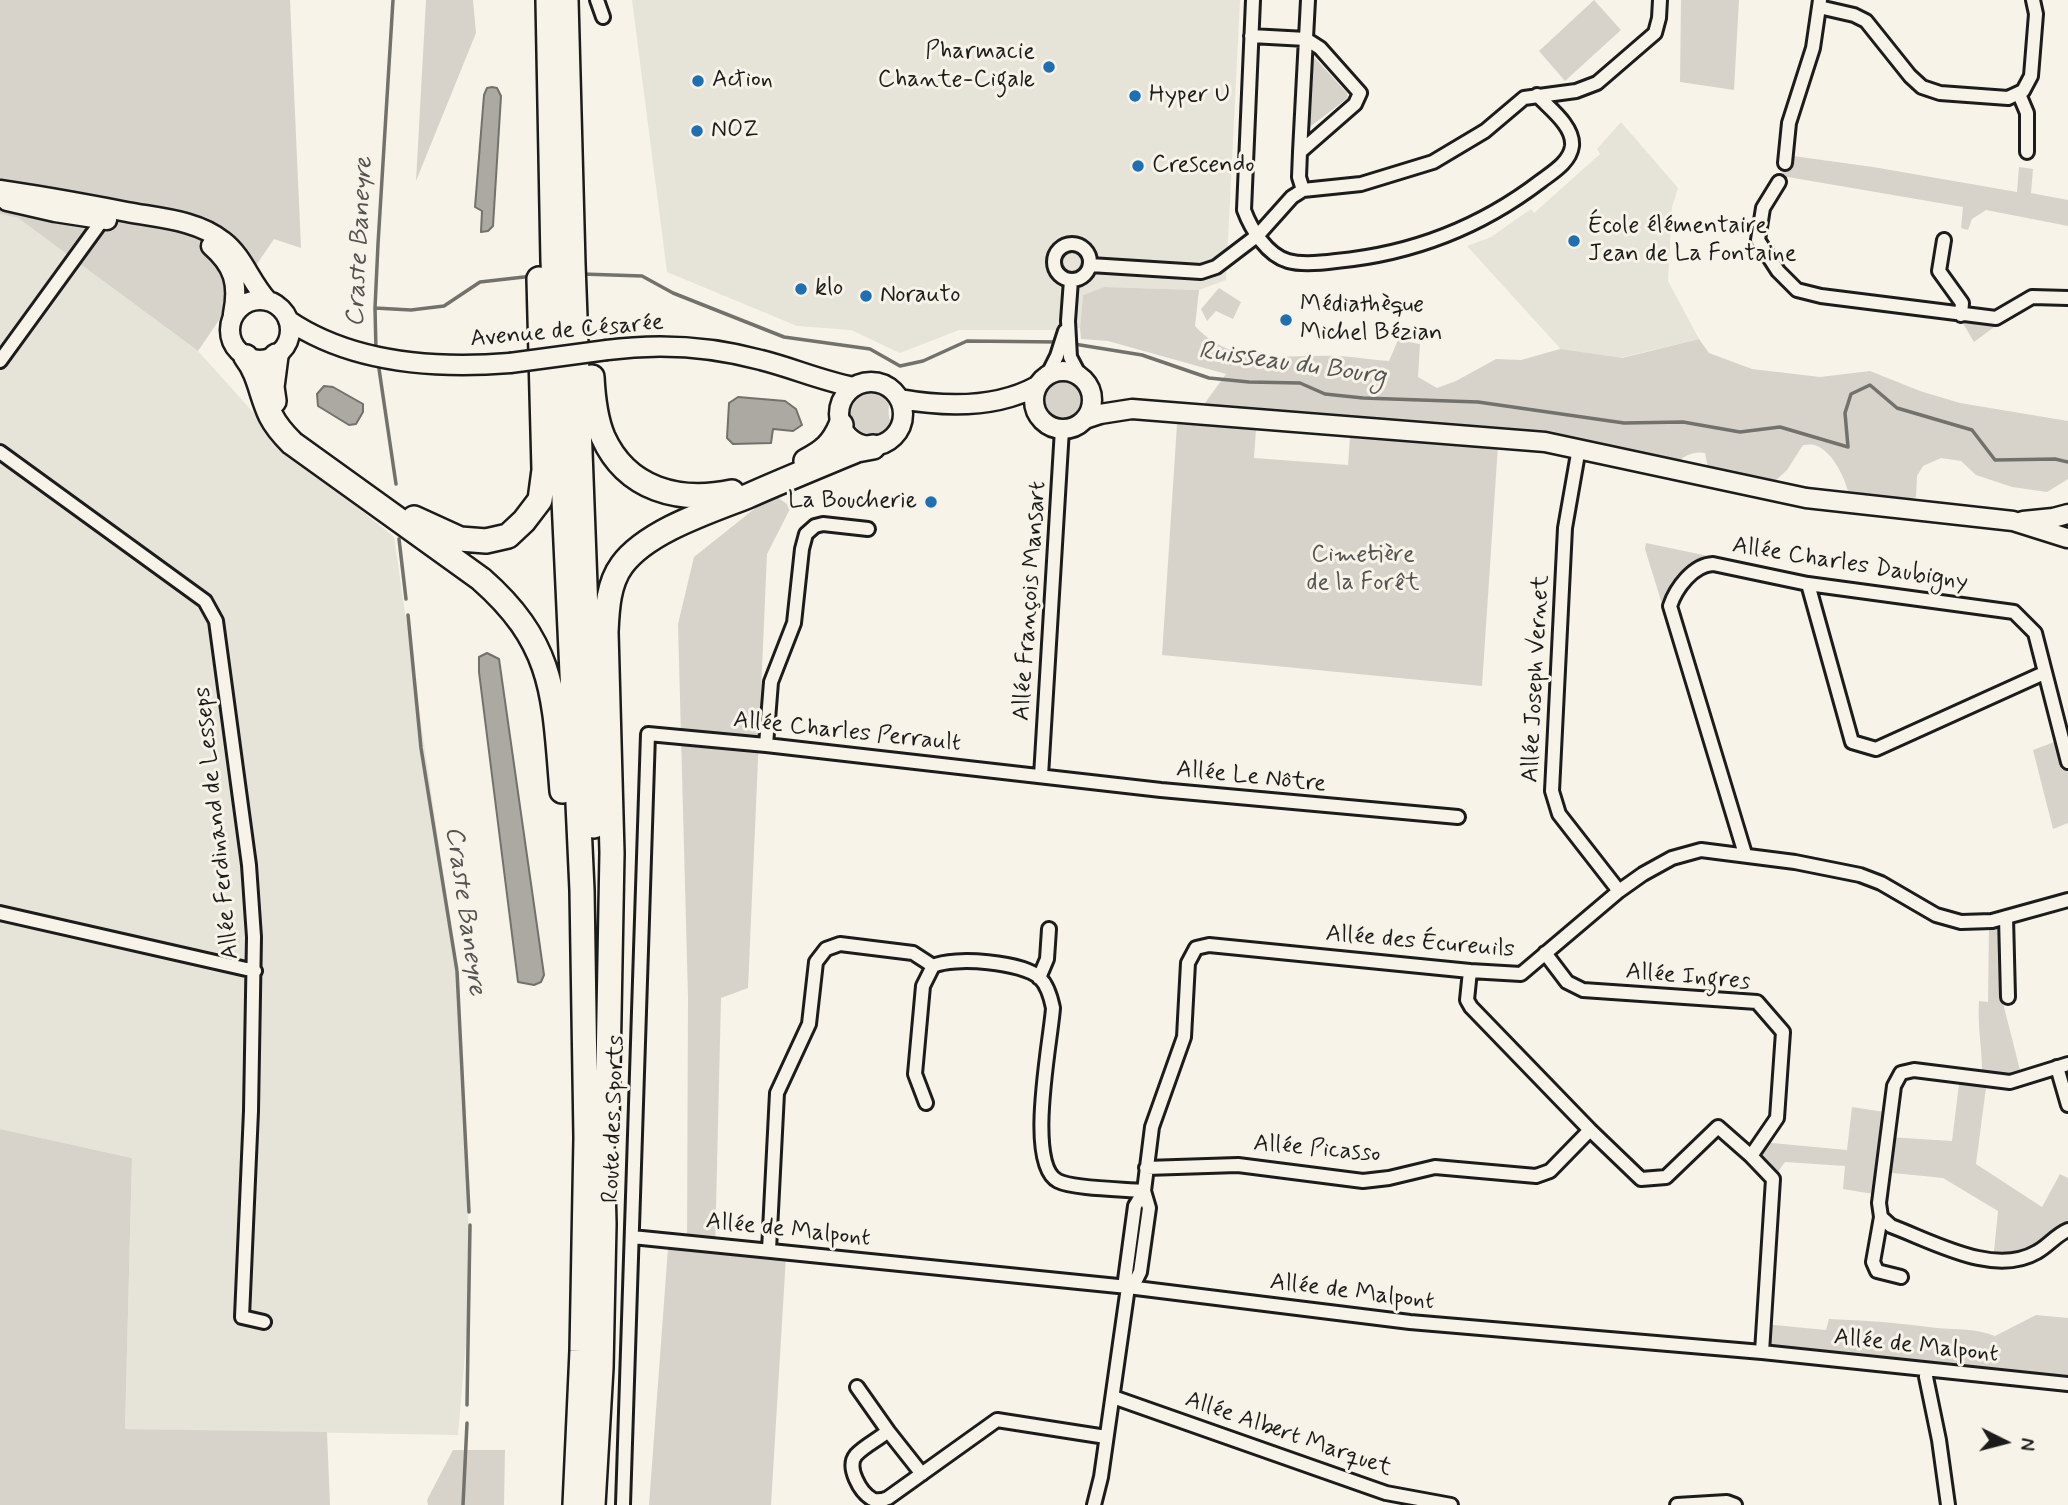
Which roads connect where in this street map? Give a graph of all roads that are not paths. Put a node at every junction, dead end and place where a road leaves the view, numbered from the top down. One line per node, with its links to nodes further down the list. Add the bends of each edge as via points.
1 (548, 0): 26 (highway, via 542,65)
2 (566, 0): 26 (highway, via 569,113 577,154)
3 (597, 0): 9 (street)
4 (1253, 0): 10 (street)
5 (1308, 0): 11 (street)
6 (1661, 0): 13 (street, via 1655,33 1605,78 1584,89)
7 (2033, 0): 12 (street, via 2031,76)
8 (1820, 3): 12 (street, via 1866,21 1910,76 1930,91 2002,98); 16 (street, via 1811,53 1789,123)
9 (603, 17)
10 (1251, 36): 11 (street); 24 (street, via 1243,204)
11 (1307, 39): 14 (street); 14 (street, via 1360,93 1355,104)
12 (2019, 94): 15 (street, via 2027,113)
13 (1531, 96): 19 (street, via 1433,162 1361,184); 24 (street, via 1570,132 1569,156 1535,186 1476,223 1403,250 1327,262 1289,261 1275,254)
14 (1300, 152): 19 (street)
15 (2027, 152)
16 (1785, 163)
17 (1779, 183): 34 (street, via 1763,208 1758,240 1797,290)
18 (0, 190): 21 (street)
19 (1303, 190): 24 (street)
20 (0, 199): 22 (street)
21 (78, 202): 22 (street); 23 (street)
22 (100, 218): 23 (street); 33 (street, via 197,238 211,246 225,257 232,271); 40 (street)
23 (173, 221): 31 (street, via 223,241)
24 (1258, 235): 27 (street, via 1216,267 1201,272)
25 (1944, 240): 34 (street, via 1939,271 1962,303)
26 (562, 261): 29 (highway); 32 (highway)
27 (1090, 265): 28 (street, via 1085,274); 28 (street, via 1084,248 1062,247 1055,268)
28 (1071, 280): 38 (street)
29 (580, 295): 50 (highway, via 594,404 603,436 621,465 650,486 701,497 734,491 822,453 831,445); 89 (highway)
30 (2068, 298): 34 (street, via 2032,297 1996,318)
31 (268, 300): 33 (street, via 248,302); 35 (street, via 284,311)
32 (547, 309): 58 (highway, via 540,500 508,536 486,541 460,539); 96 (highway, via 582,890 586,1138)
33 (233, 314): 39 (street, via 232,343)
34 (1961, 315)
35 (288, 320): 36 (street, Avenue de Césarée); 37 (street, via 288,340)
36 (337, 346): 37 (street, Avenue de Césarée, via 306,345); 41 (street, Avenue de Césarée, bridge, via 452,366 660,346 699,348)
37 (279, 353): 39 (street, via 256,360); 58 (highway, via 272,387 280,414)
38 (1064, 356): 42 (street); 43 (street)
39 (246, 357): 58 (highway, via 282,432 307,454)
40 (0, 361)
41 (801, 373): 44 (street, Avenue de Césarée); 50 (street, Avenue de Césarée, via 829,396)
42 (1043, 380): 43 (street, via 1065,370); 46 (street); 49 (street, via 1034,404)
43 (1085, 383): 48 (street); 51 (street, via 1092,403)
44 (854, 387): 45 (street, via 864,382 886,385); 50 (street, via 846,394)
45 (900, 400): 47 (street); 53 (street, via 904,410)
46 (1003, 401): 47 (street); 49 (street)
47 (942, 406): 53 (street, via 920,414)
48 (1132, 409): 51 (street); 55 (street)
49 (1036, 412): 52 (street, via 1047,424)
50 (840, 419): 54 (street, via 853,441)
51 (1085, 419): 52 (street)
52 (1062, 429): 67 (street, Allée François Mansart)
53 (899, 431): 54 (street)
54 (873, 447): 89 (highway, via 662,534 631,554 614,581 606,632 612,853)
55 (1579, 448): 59 (street, via 1806,498); 70 (street, Allée Joseph Vernet, via 1565,528 1552,791 1559,814)
56 (0, 452): 77 (street, Allée Ferdinand de Lesseps, via 205,601 216,621 249,865)
57 (2068, 514): 59 (street)
58 (400, 515): 96 (highway, via 502,597 520,619 541,654 554,704 572,931)
59 (2013, 521): 61 (street)
60 (868, 529): 65 (street, via 823,524 806,534 794,623 771,682)
61 (2068, 535)
62 (1808, 584): 63 (street, Allée Charles Daubigny, via 2014,612 2035,633); 63 (street, via 1852,742 1876,749); 69 (street, Allée Charles Daubigny, via 1704,564 1676,592 1670,606)
63 (2044, 673): 66 (street, Allée Charles Daubigny)
64 (648, 734): 65 (street, Allée Charles Perrault); 91 (street, Route des Sports)
65 (766, 745): 67 (street, Allée Charles Perrault)
66 (2068, 762)
67 (1041, 776): 68 (street, Allée Le Nôtre)
68 (1458, 817)
69 (1745, 854): 70 (street, Allée des Écureuils, via 1693,851 1664,862); 73 (street, Allée des Écureuils, via 1872,879 1936,915 1961,922 1986,923)
70 (1619, 891): 75 (street, Allée des Écureuils)
71 (2068, 900): 73 (street, Allée des Écureuils)
72 (0, 913): 77 (street)
73 (2006, 917): 80 (street)
74 (1049, 929): 79 (street, via 1047,959)
75 (1545, 953): 78 (street, Allée des Écureuils, via 1521,974); 85 (street, Allée Ingres, via 1567,982 1583,990 1757,1002 1783,1032 1777,1118)
76 (933, 966): 79 (street, via 953,961 1011,965); 82 (street, via 923,986 915,1074); 92 (street, via 913,953 840,944 825,949 816,962 810,1024 777,1093)
77 (254, 971): 95 (street, Allée Ferdinand de Lesseps, via 242,1317)
78 (1470, 971): 84 (street, via 1467,1000 1471,1007); 86 (street, Allée des Écureuils, via 1209,945 1196,948 1188,963 1184,1037 1152,1127)
79 (1039, 978): 87 (street, via 1053,1008 1042,1122 1046,1168 1067,1184)
80 (2008, 997)
81 (2063, 1066): 83 (street); 88 (street, via 2010,1082 1914,1070 1901,1073 1893,1099)
82 (926, 1103)
83 (2068, 1105)
84 (1590, 1130): 85 (street, via 1641,1179 1666,1177 1718,1127); 86 (street, Allée Picasso, via 1550,1171 1536,1176 1436,1167 1363,1181 1238,1164)
85 (1751, 1156): 97 (street, via 1773,1179)
86 (1146, 1168): 87 (street, Allée des Écureuils)
87 (1143, 1191): 94 (street, Allée des Écureuils, via 1135,1206 1125,1279)
88 (1881, 1217): 90 (street, via 1891,1226 1983,1261 2011,1262 2037,1252); 93 (street, via 1873,1262 1877,1271)
89 (604, 1224): 106 (highway)
90 (2068, 1230)
91 (632, 1237): 92 (street, Allée de Malpont); 107 (street, Route des Sports)
92 (769, 1250): 94 (street, Allée de Malpont)
93 (1901, 1277)
94 (1128, 1287): 97 (street, Allée de Malpont, via 1410,1322); 101 (street, Allée des Écureuils)
95 (264, 1322)
96 (582, 1351): 105 (highway)
97 (1762, 1352): 98 (street, Allée de Malpont)
98 (1926, 1370): 99 (street, Allée de Malpont); 112 (street)
99 (2068, 1384)
100 (858, 1387): 102 (street)
101 (1113, 1397): 103 (street, Allée des Écureuils); 109 (street, Allée Albert Marquet, via 1386,1493)
102 (888, 1431): 104 (street); 104 (street, via 855,1456 852,1464 853,1474 871,1498 888,1498)
103 (1106, 1437): 104 (street, via 997,1420); 108 (street, Allée des Écureuils)
104 (922, 1474)
105 (575, 1505)
106 (593, 1505)
107 (623, 1505)
108 (1094, 1505)
109 (1451, 1505)
110 (1677, 1505): 111 (street)
111 (1735, 1505)
112 (1948, 1505)

